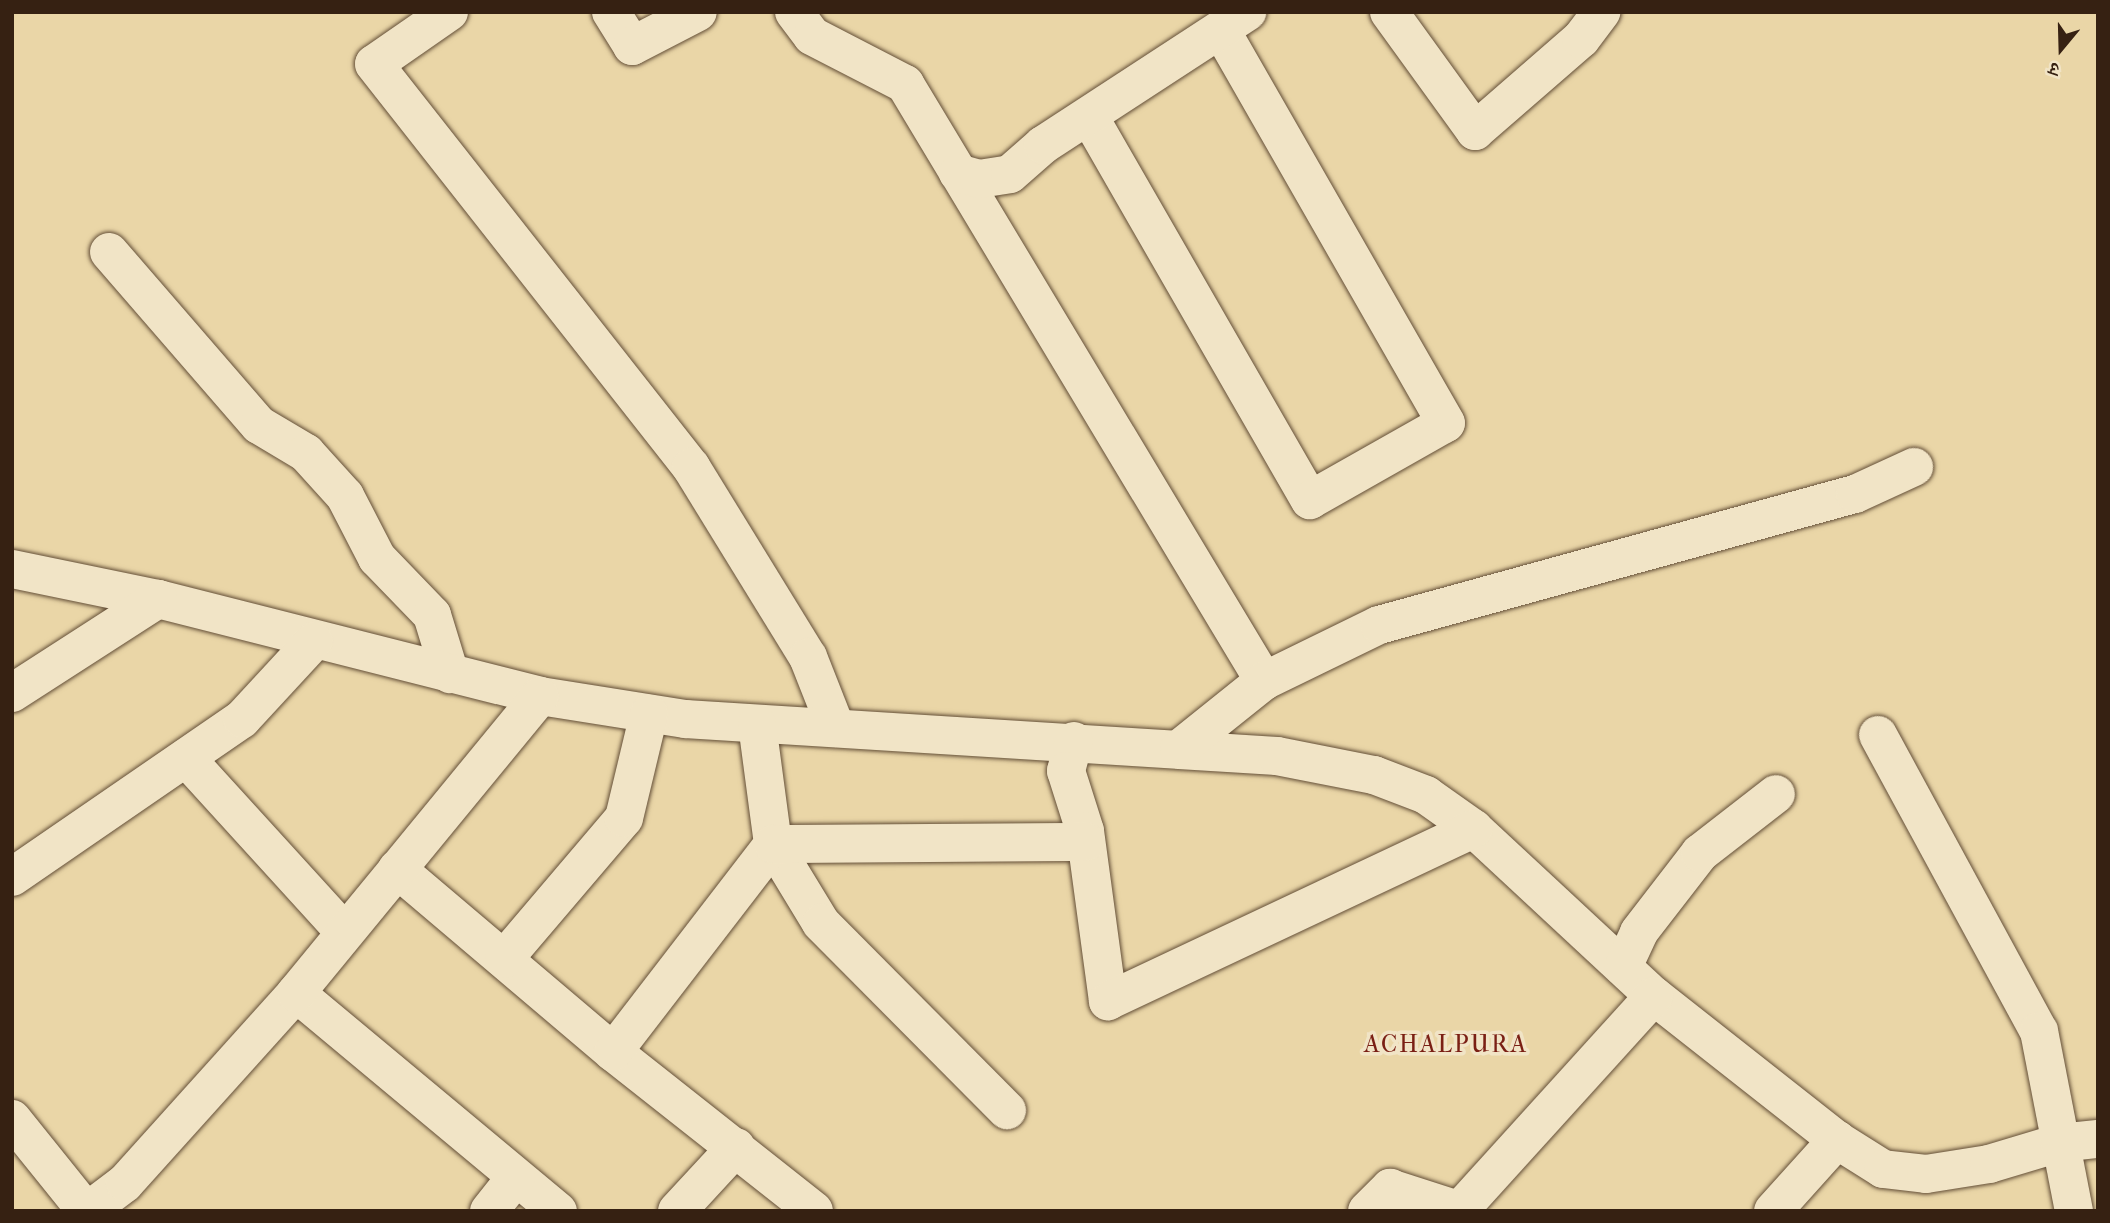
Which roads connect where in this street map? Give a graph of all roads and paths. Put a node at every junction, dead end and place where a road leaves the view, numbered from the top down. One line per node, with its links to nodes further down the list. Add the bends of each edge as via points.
1 (449, 12): 21 (street, via 374,64 691,467 808,657)
2 (611, 12): 3 (street, via 632,46)
3 (698, 12)
4 (794, 12): 9 (street, via 812,36 905,84)
5 (1389, 12): 6 (street, via 1475,131 1581,40)
6 (1601, 12)
7 (1234, 21): 8 (street); 8 (street, via 1447,423 1310,500)
8 (1090, 118): 9 (street, via 1043,145 1010,174 979,179)
9 (958, 173): 16 (street)
10 (109, 252): 15 (street, via 260,425 306,453 345,496 377,558 432,615)
11 (1914, 467): 16 (street, via 1855,494 1379,625)
12 (12, 569): 13 (street)
13 (158, 599): 14 (street); 17 (street)
14 (314, 641): 15 (street); 25 (street, via 242,719)
15 (450, 674): 18 (street)
16 (1264, 681): 24 (street)
17 (12, 693)
18 (540, 696): 19 (street); 30 (street)
19 (649, 713): 20 (street); 33 (street, via 624,818)
20 (757, 723): 21 (street); 29 (street)
21 (836, 728): 23 (street)
22 (1878, 735): 42 (street, via 2039,1031)
23 (1074, 741): 24 (street); 28 (street, via 1066,771)
24 (1180, 749): 27 (street, via 1277,755 1374,775 1426,795)
25 (186, 758): 31 (street); 32 (street)
26 (1776, 794): 34 (street, via 1700,853 1639,932)
27 (1474, 829): 28 (street, via 1108,1000); 34 (street)
28 (1086, 842): 29 (street)
29 (773, 844): 37 (street); 38 (street, via 821,923)
30 (397, 869): 32 (street); 33 (street)
31 (12, 877)
32 (345, 933): 35 (street)
33 (504, 959): 37 (street)
34 (1623, 967): 36 (street)
35 (296, 993): 44 (street); 46 (street, via 125,1183)
36 (1654, 996): 41 (street); 45 (street)
37 (613, 1052): 43 (street)
38 (1007, 1110)
39 (12, 1119): 46 (street)
40 (2098, 1139): 42 (street)
41 (1837, 1140): 42 (street, via 1883,1169 1926,1174 1989,1164); 52 (street)
42 (2059, 1143): 53 (street)
43 (736, 1147): 49 (street); 50 (street)
44 (516, 1177): 47 (street); 48 (street)
45 (1460, 1210): 51 (street, via 1390,1188)
46 (87, 1211)
47 (489, 1211)
48 (558, 1211)
49 (677, 1211)
50 (814, 1211)
51 (1367, 1211)
52 (1773, 1211)
53 (2074, 1211)

